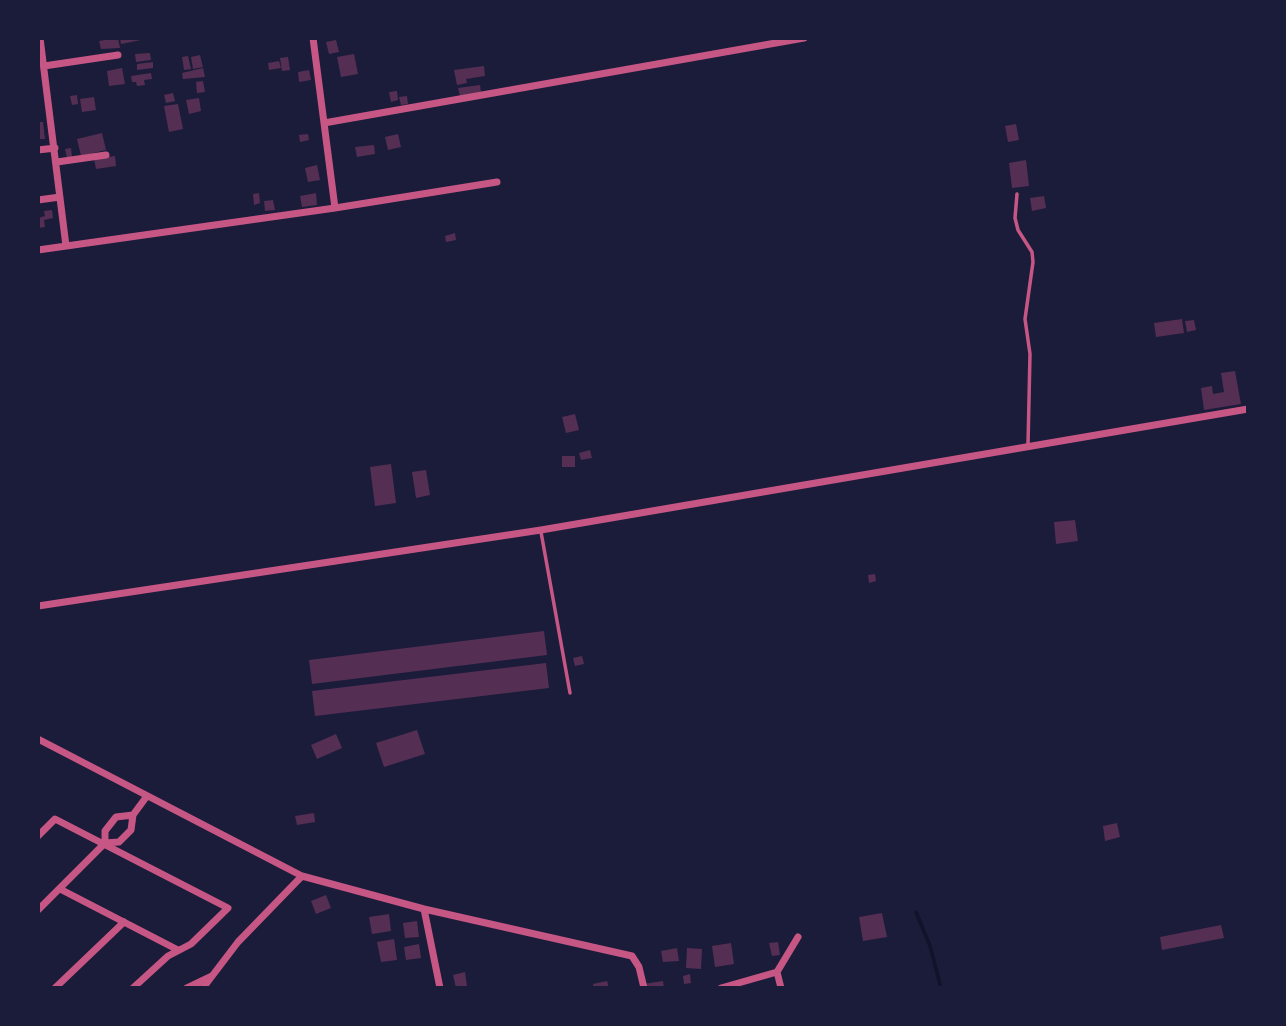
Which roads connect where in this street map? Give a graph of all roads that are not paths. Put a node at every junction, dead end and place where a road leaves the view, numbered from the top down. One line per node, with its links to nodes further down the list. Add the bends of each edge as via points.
1 (40, 38): 5 (street)
2 (804, 38): 6 (street)
3 (316, 39): 6 (street)
4 (118, 55): 5 (street)
5 (44, 66): 7 (street)
6 (324, 122): 15 (street)
7 (55, 148): 8 (street); 10 (street)
8 (38, 150)
9 (106, 155): 10 (street)
10 (57, 162): 13 (street)
11 (497, 182): 15 (street)
12 (1017, 194): 19 (lane, via 1015,218 1033,262 1025,319 1030,354)
13 (60, 197): 14 (street); 16 (street)
14 (38, 200)
15 (335, 208): 16 (street)
16 (66, 246): 17 (street)
17 (38, 250)
18 (1248, 409): 19 (street)
19 (1028, 447): 20 (street)
20 (541, 530): 21 (street); 22 (lane)
21 (38, 606)
22 (570, 693)
23 (38, 739): 24 (street)
24 (147, 796): 25 (street); 28 (street)
25 (133, 815): 27 (street, via 131,830 119,842); 27 (street, via 116,817 105,831)
26 (38, 836): 27 (street, via 55,819)
27 (105, 843): 29 (street); 34 (street, via 228,908 191,944)
28 (302, 876): 30 (street); 36 (street)
29 (60, 888): 31 (street); 32 (street)
30 (425, 909): 41 (street); 42 (street, via 632,956)
31 (38, 910)
32 (124, 922): 34 (street); 37 (street)
33 (798, 937): 35 (street)
34 (178, 950): 38 (street)
35 (777, 972): 43 (street); 44 (street)
36 (212, 976): 39 (street); 40 (street)
37 (55, 988)
38 (133, 988)
39 (187, 988)
40 (203, 988)
41 (440, 988)
42 (643, 988)
43 (721, 988)
44 (781, 988)

